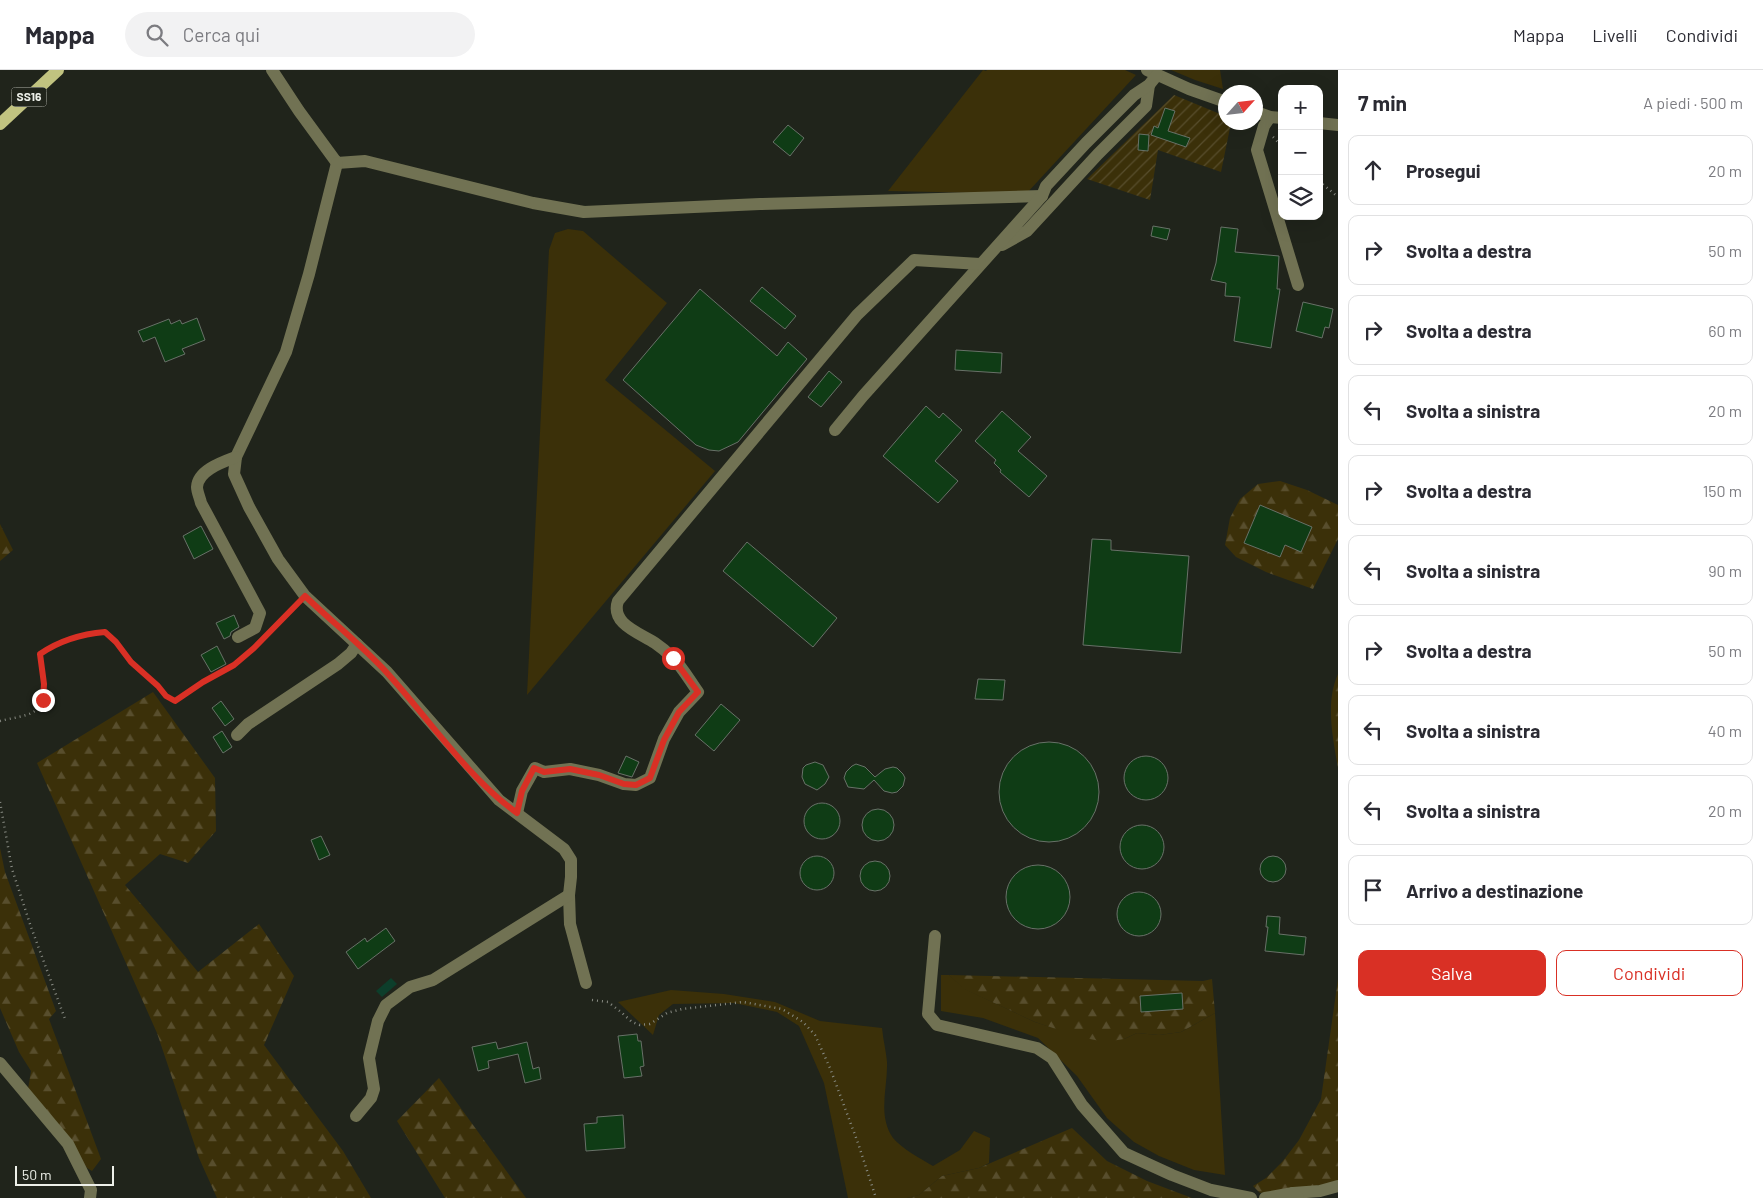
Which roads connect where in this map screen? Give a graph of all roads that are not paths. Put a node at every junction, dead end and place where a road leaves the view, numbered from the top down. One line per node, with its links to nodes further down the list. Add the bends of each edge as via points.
1 (58, 70): 8 (main road, SS16)
2 (272, 70): 10 (street)
3 (1151, 76): 4 (street); 11 (street, via 1046,186); 12 (street, via 1146,106 1027,231)
4 (1218, 99)
5 (1263, 114): 6 (street)
6 (1276, 117): 14 (street, via 1264,126 1257,150)
7 (1323, 123): 9 (street)
8 (0, 124)
9 (1338, 125)
10 (337, 163): 11 (street, via 364,161 584,212); 16 (street, via 286,352)
11 (1042, 196): 12 (street)
12 (993, 249): 13 (street)
13 (980, 264): 15 (street); 20 (street, via 914,260 856,315 618,601 618,616 624,624 656,643 673,658 698,692 679,712 650,778 636,785 624,784 570,769 544,772 534,768 522,791)
14 (1298, 286)
15 (835, 430)
16 (236, 457): 17 (street, via 202,474 197,487 201,503 260,613 256,628); 18 (street, via 234,474 248,507 278,559 305,596)
17 (238, 637)
18 (357, 644): 19 (street, via 338,664 248,724); 20 (street, via 387,672 498,800)
19 (237, 735)
20 (517, 813): 21 (street, via 564,849 571,860)
21 (569, 895): 23 (street, via 570,924); 25 (street, via 433,980 410,987 386,1005 378,1021 369,1058 374,1089)
22 (935, 936): 29 (street, via 928,1014 937,1025 1038,1048 1052,1058 1082,1105 1124,1153 1211,1190)
23 (586, 983)
24 (0, 1063): 28 (street, via 68,1144 91,1190)
25 (356, 1116)
26 (1338, 1186): 27 (street)
27 (1296, 1195): 30 (street)
28 (90, 1198)
29 (1251, 1198)
30 (1265, 1198)

